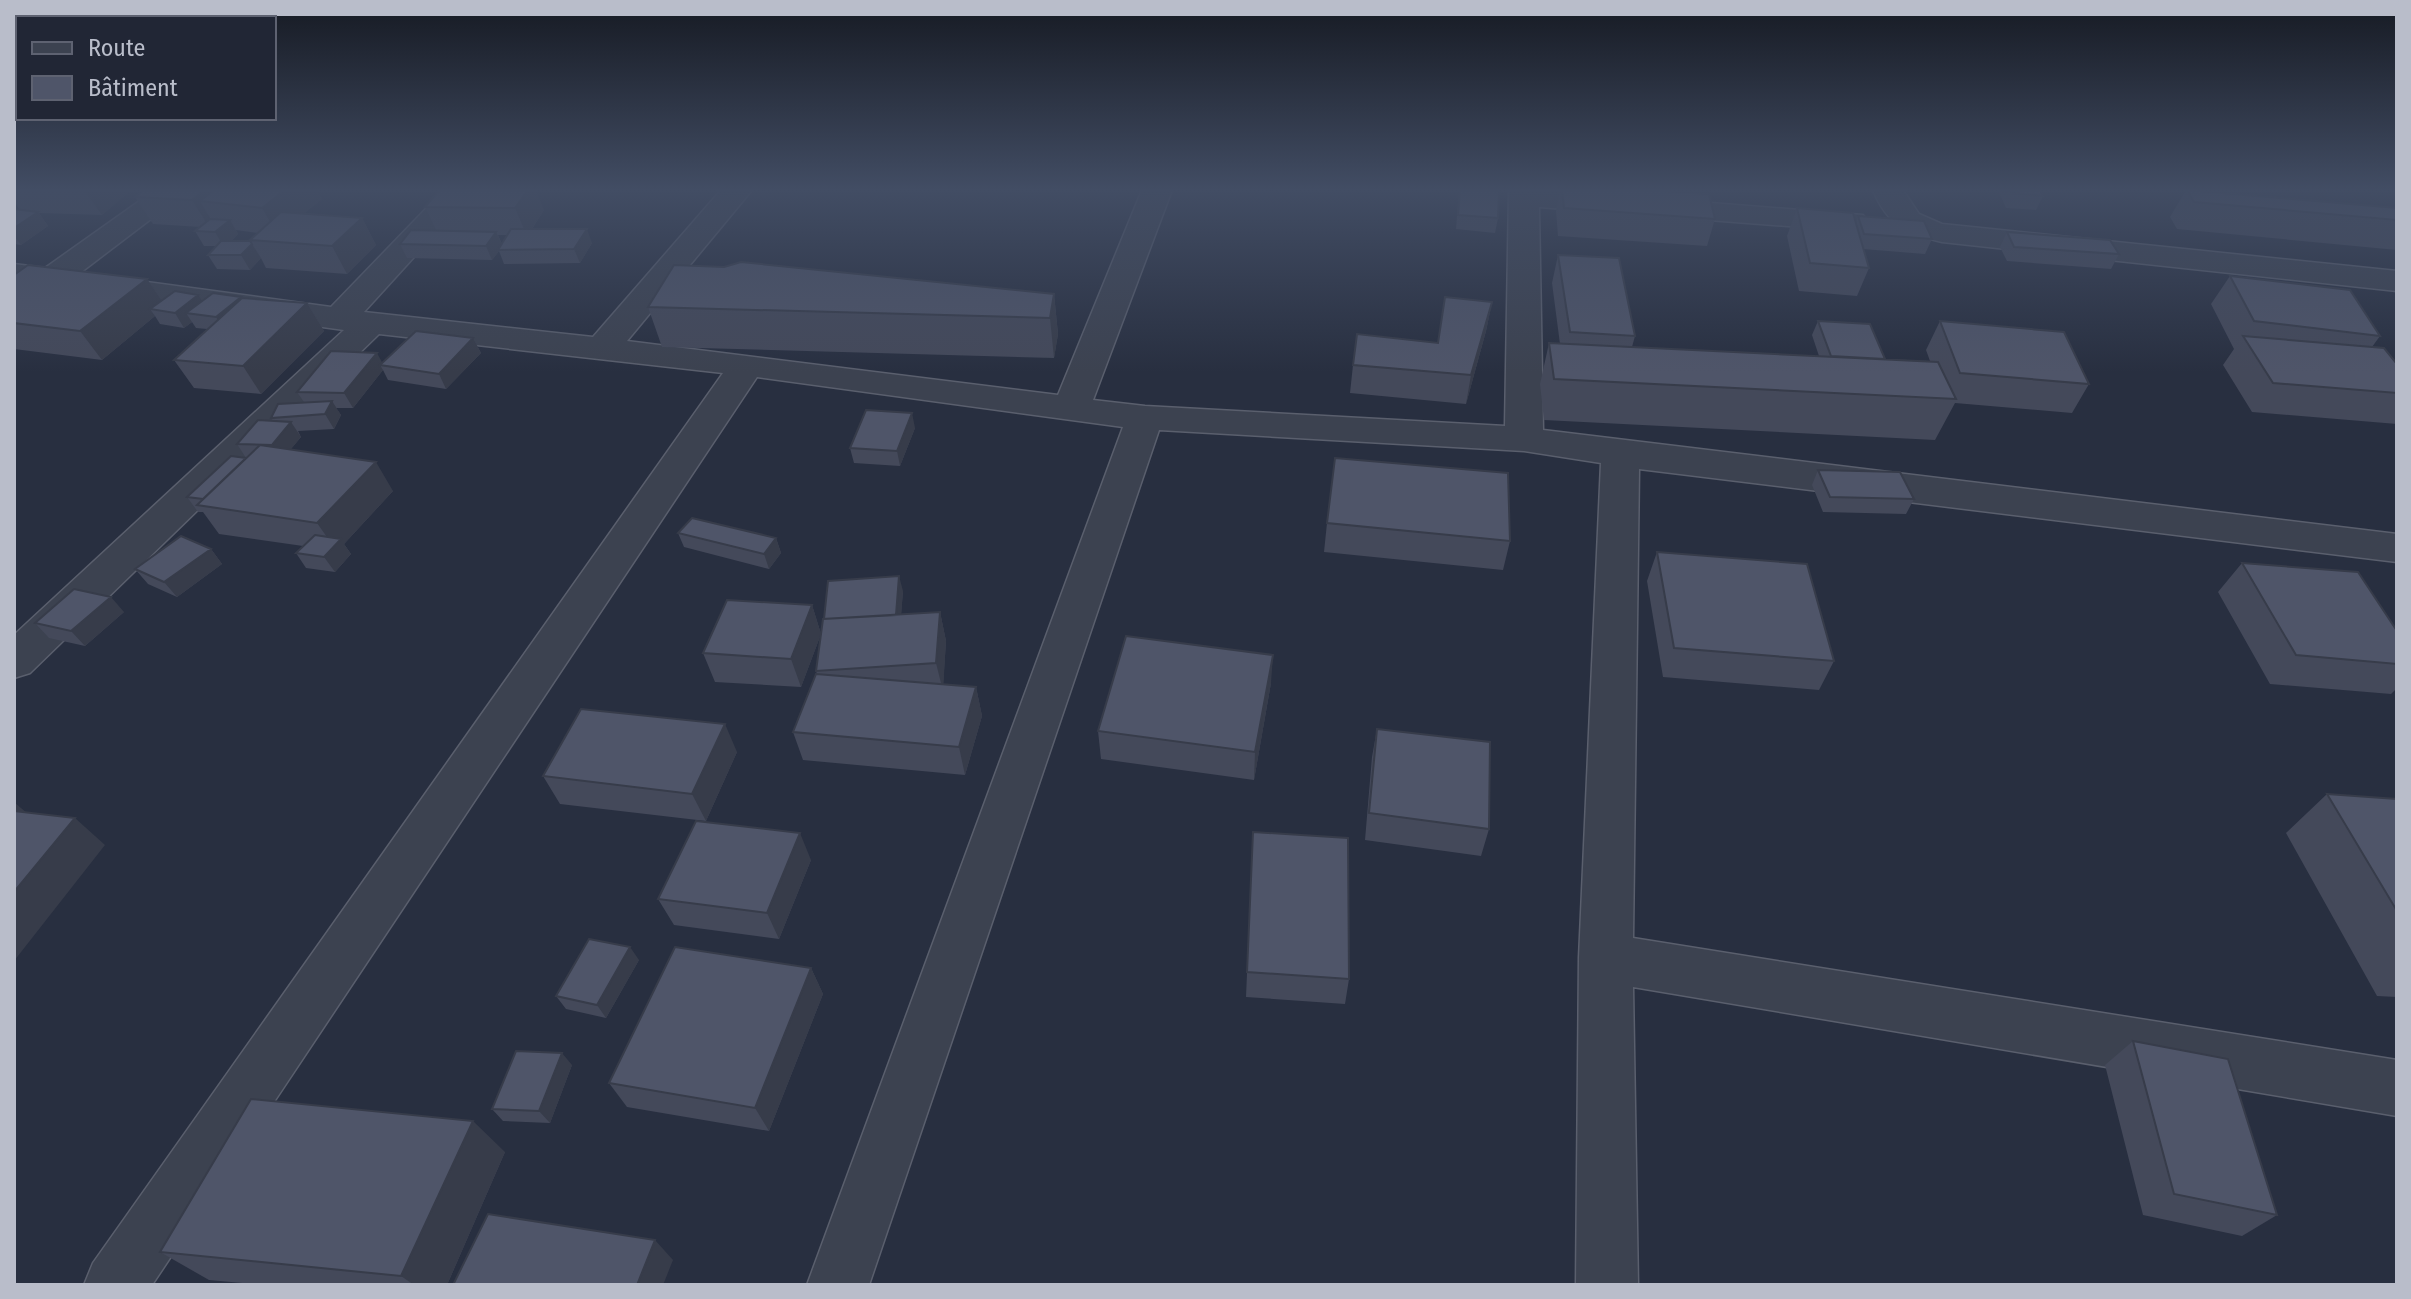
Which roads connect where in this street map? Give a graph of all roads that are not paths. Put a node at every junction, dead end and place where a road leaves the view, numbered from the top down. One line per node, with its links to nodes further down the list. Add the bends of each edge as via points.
1 (91, 251): 8 (street)
2 (411, 251): 11 (street)
3 (686, 251): 12 (street)
4 (1133, 251): 14 (street)
5 (1524, 251): 16 (street)
6 (2109, 251): 9 (street)
7 (14, 274): 8 (street)
8 (53, 278): 10 (street); 11 (street)
9 (2397, 281)
10 (14, 306)
11 (355, 321): 12 (street); 19 (street)
12 (602, 349): 13 (street)
13 (747, 365): 14 (street); 22 (street)
14 (1071, 409): 15 (street)
15 (1145, 418): 16 (street); 23 (street)
16 (1524, 439): 17 (street)
17 (1620, 454): 18 (street); 20 (street)
18 (2397, 548)
19 (14, 661)
20 (1606, 958): 21 (street); 24 (street)
21 (2397, 1088)
22 (115, 1285)
23 (838, 1285)
24 (1607, 1285)

